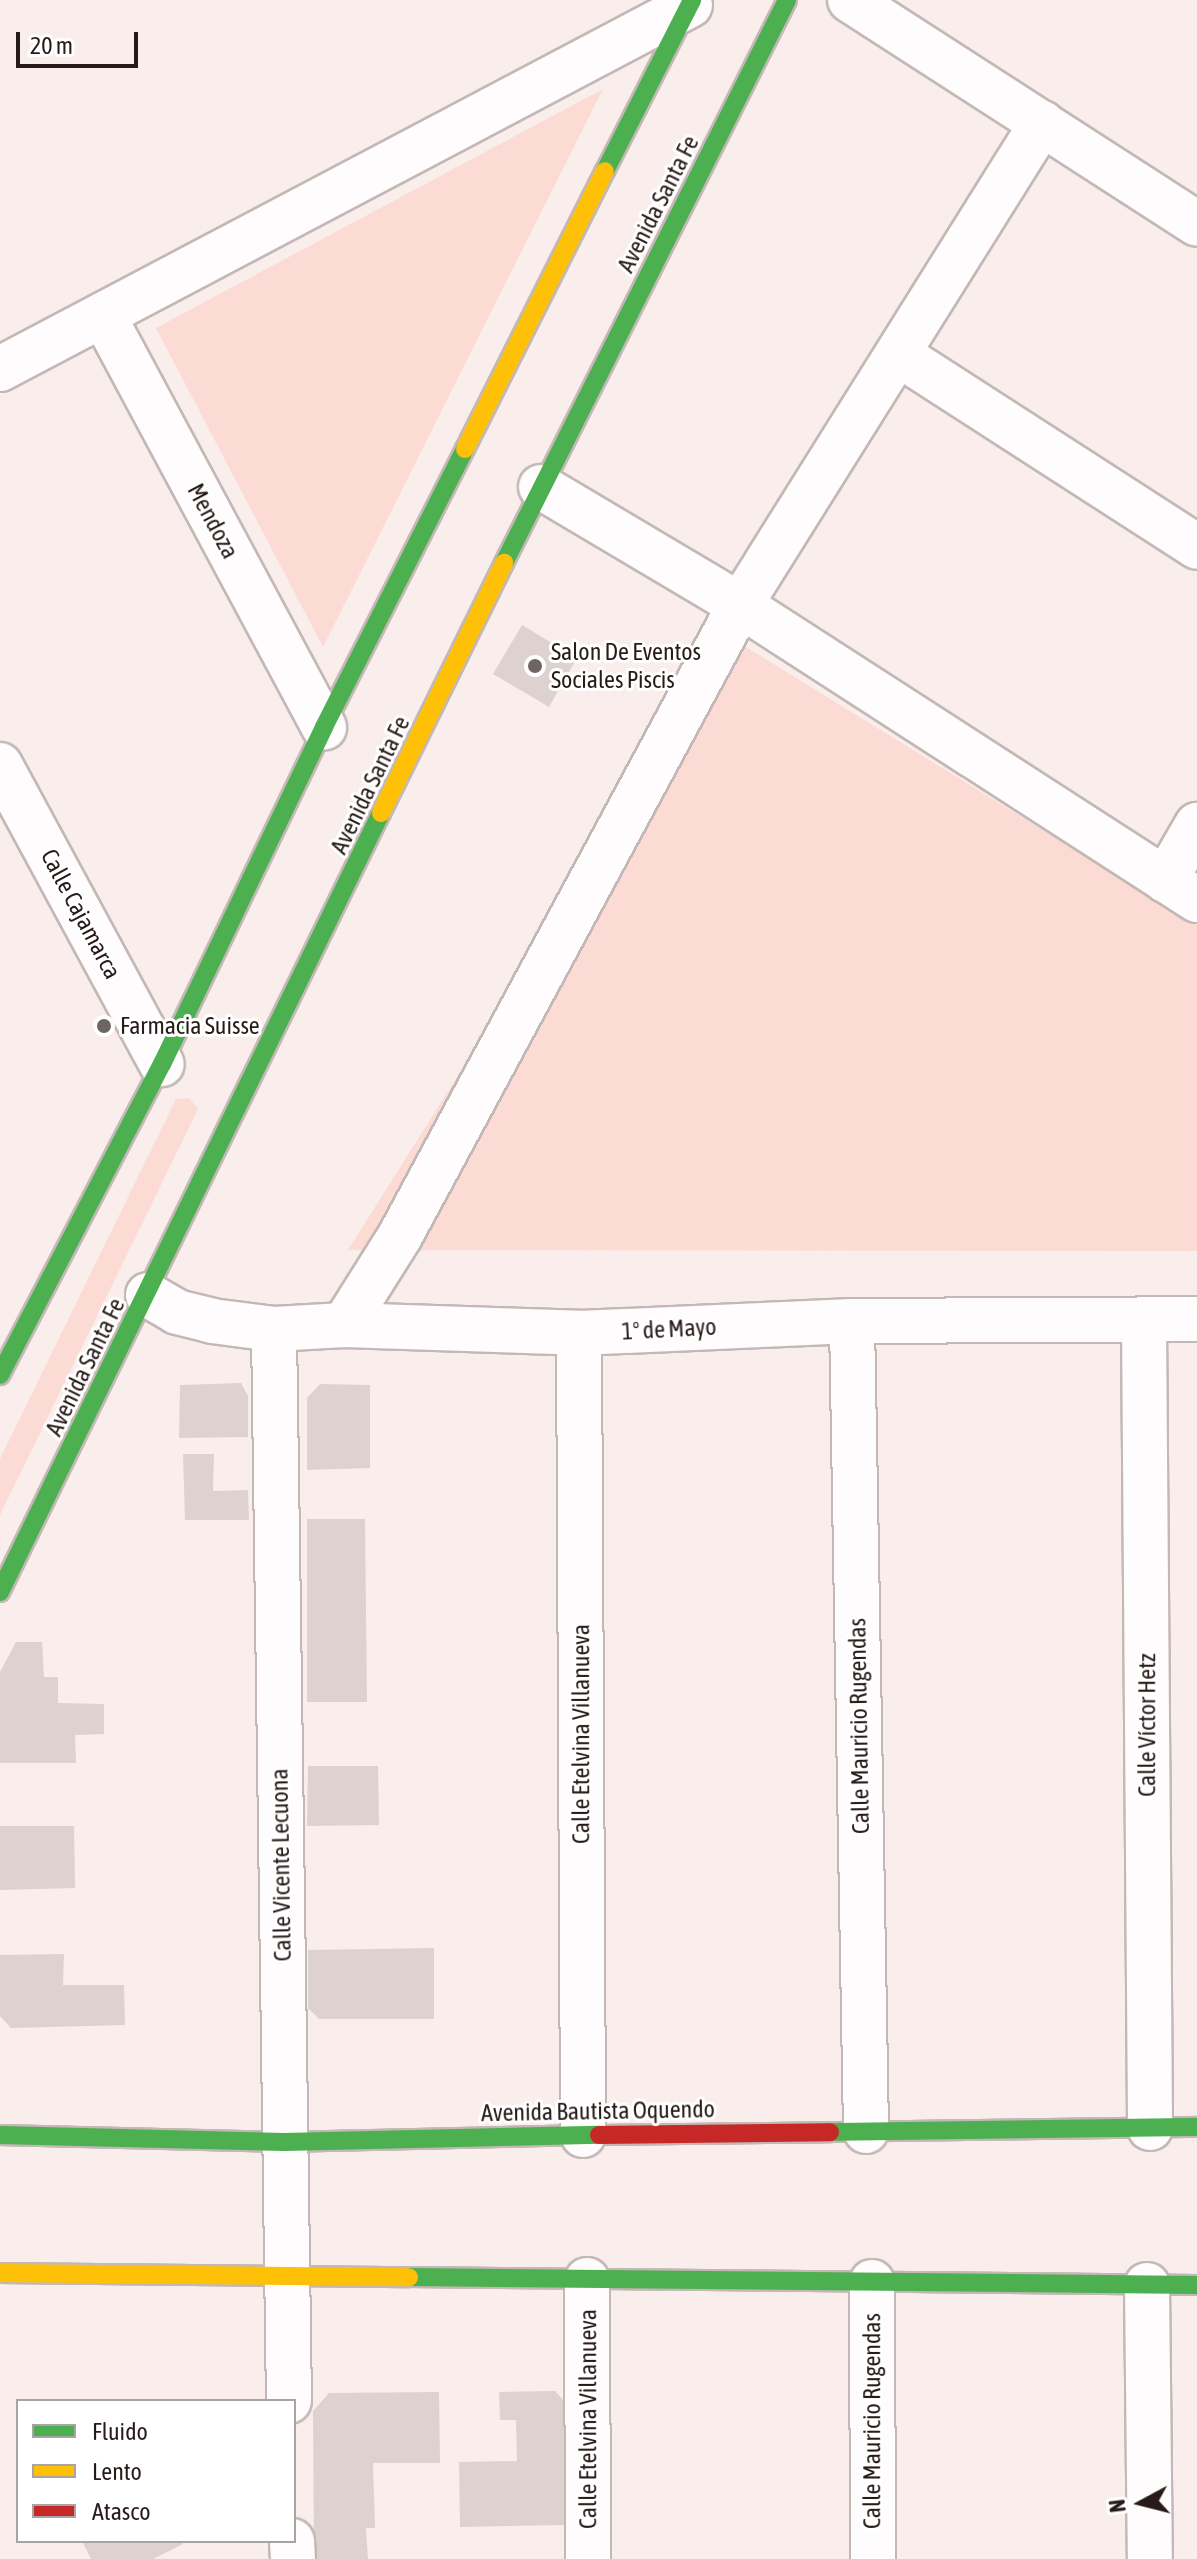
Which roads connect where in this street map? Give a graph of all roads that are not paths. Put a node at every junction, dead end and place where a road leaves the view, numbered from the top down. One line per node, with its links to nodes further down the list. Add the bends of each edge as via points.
1 (787, 0): 9 (main road, Avenida Santa Fe)
2 (850, 0): 4 (street)
3 (691, 3): 6 (street); 12 (main road)
4 (1042, 123): 5 (street); 7 (street)
5 (1197, 224)
6 (103, 315): 8 (street); 12 (street, Mendoza)
7 (898, 354): 10 (street); 11 (street)
8 (0, 369)
9 (541, 487): 11 (street); 17 (main road, Avenida Santa Fe)
10 (1197, 547)
11 (740, 605): 15 (street); 21 (street, via 400,1236)
12 (324, 727): 16 (main road)
13 (0, 765): 16 (street, Calle Cajamarca)
14 (1197, 825): 15 (street)
15 (1181, 890)
16 (162, 1064): 24 (main road)
17 (148, 1295): 22 (street, 1º de Mayo, via 177,1312); 25 (main road, Avenida Santa Fe)
18 (1197, 1319): 20 (street, 1º de Mayo)
19 (852, 1321): 20 (street, 1º de Mayo); 23 (street, 1º de Mayo); 28 (street, Calle Mauricio Rugendas)
20 (1144, 1321): 27 (street, Calle Víctor Hetz)
21 (344, 1325): 22 (street, 1º de Mayo); 23 (street, 1º de Mayo)
22 (274, 1329): 31 (street, Calle Vicente Lecuona)
23 (579, 1333): 30 (street, Calle Etelvina Villanueva)
24 (0, 1375)
25 (0, 1592)
26 (1197, 2127): 27 (main road, Avenida Bautista Oquendo)
27 (1150, 2128): 28 (main road, Avenida Bautista Oquendo)
28 (866, 2131): 30 (main road, Avenida Bautista Oquendo)
29 (0, 2135): 31 (main road, Avenida Bautista Oquendo)
30 (583, 2135): 31 (main road, Avenida Bautista Oquendo)
31 (284, 2142): 33 (street, Calle Vicente Lecuona)
32 (0, 2273): 33 (main road)
33 (286, 2277): 34 (main road); 38 (street, Calle Vicente Lecuona)
34 (587, 2280): 35 (main road); 39 (street, Calle Etelvina Villanueva)
35 (872, 2282): 36 (main road); 40 (street, Calle Mauricio Rugendas)
36 (1147, 2285): 37 (main road); 41 (street)
37 (1197, 2285)
38 (289, 2399)
39 (588, 2559)
40 (873, 2559)
41 (1150, 2559)

